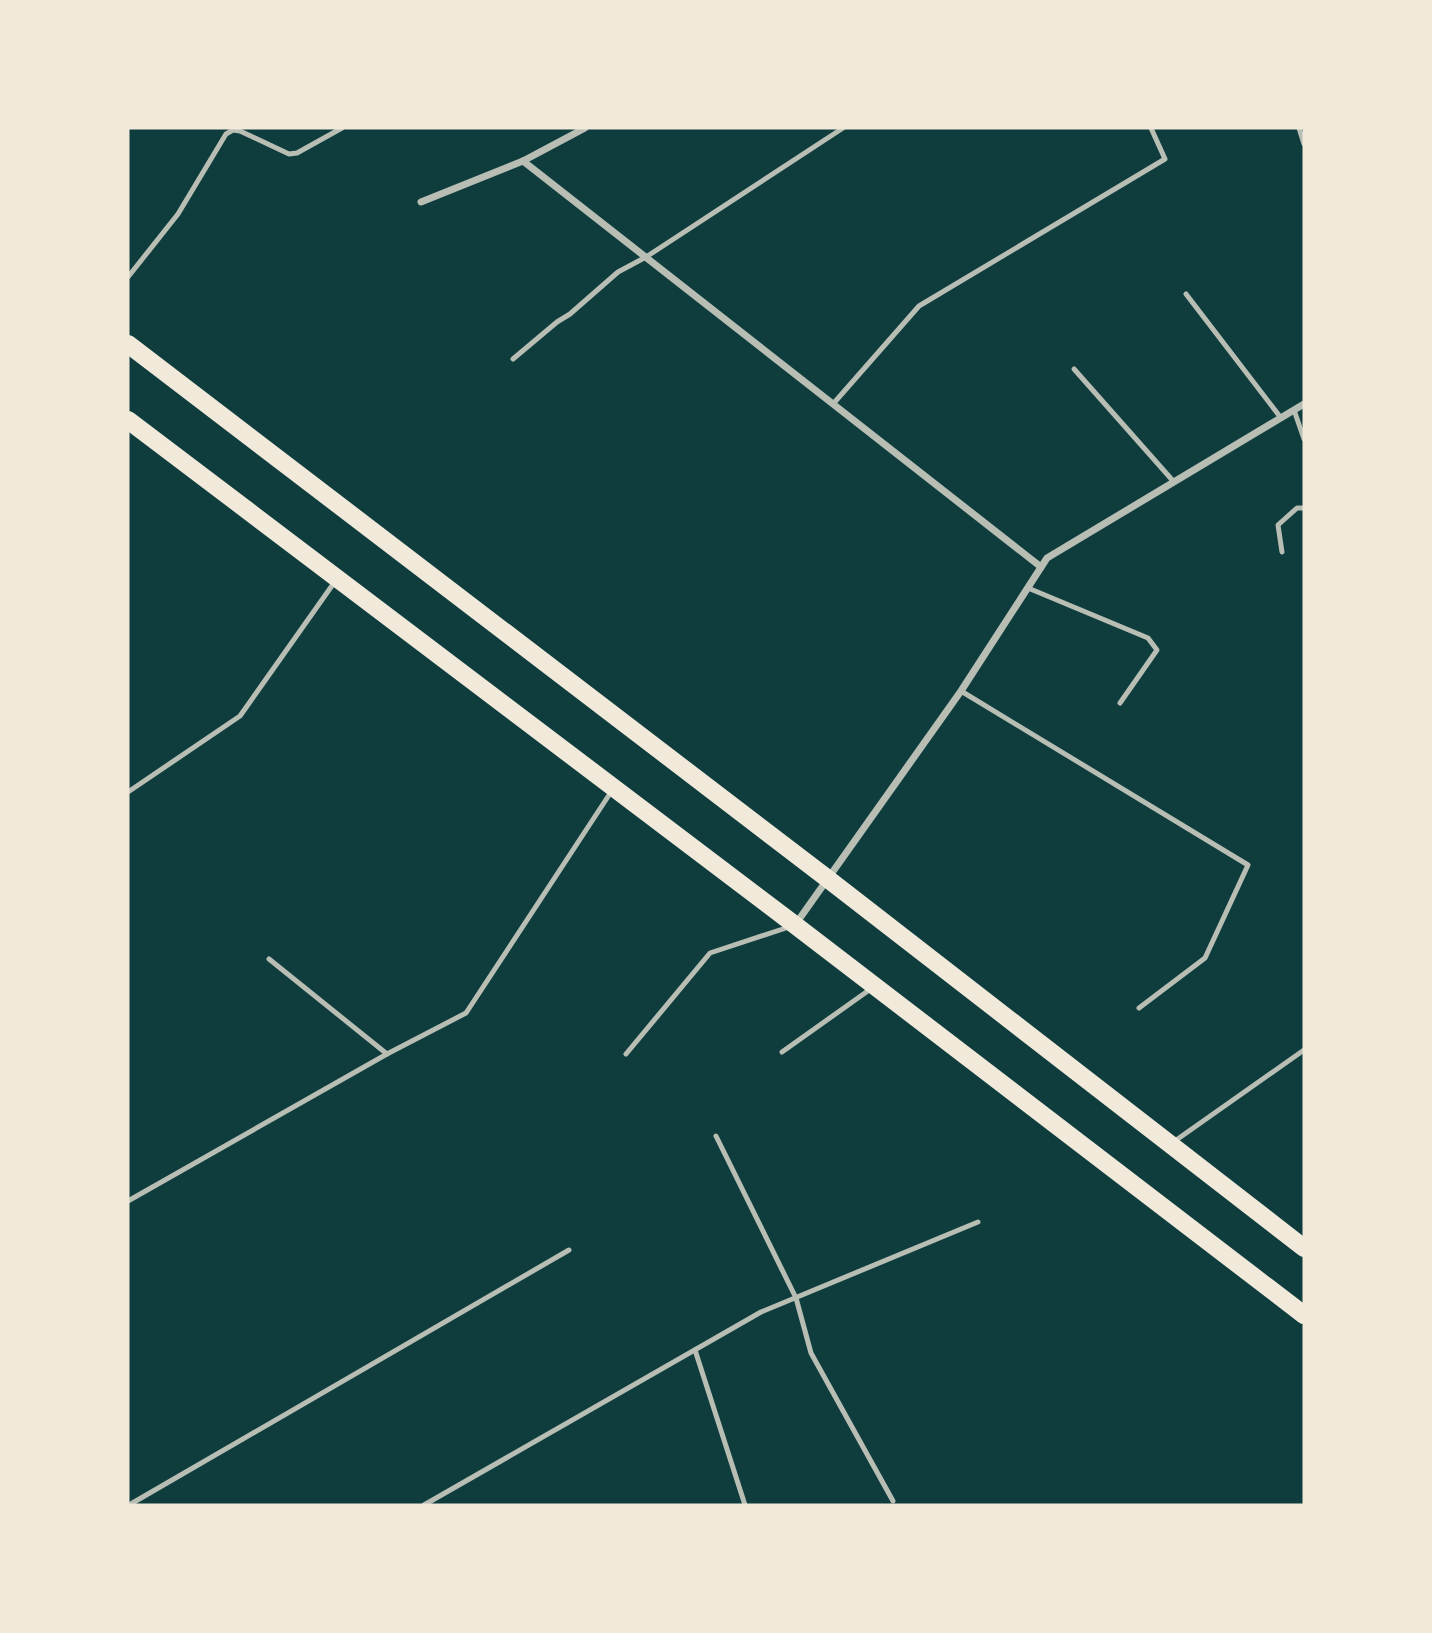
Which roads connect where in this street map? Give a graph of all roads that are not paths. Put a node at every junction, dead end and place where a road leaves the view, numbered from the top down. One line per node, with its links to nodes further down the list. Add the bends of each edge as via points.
1 (342, 128): 10 (lane, via 289,154 240,131 226,134 178,214)
2 (585, 128): 7 (street)
3 (843, 128): 9 (lane)
4 (1151, 128): 15 (lane, via 1165,159 919,306)
5 (1299, 128): 6 (lane)
6 (1304, 144)
7 (523, 161): 8 (street); 9 (street)
8 (421, 202)
9 (646, 257): 13 (lane, via 618,272); 15 (street)
10 (128, 277)
11 (1186, 294): 18 (lane)
12 (128, 344): 31 (main road)
13 (513, 359)
14 (1073, 369): 21 (lane)
15 (833, 404): 24 (street)
16 (1304, 404): 17 (street)
17 (1294, 411): 18 (street); 20 (lane)
18 (1281, 418): 21 (street)
19 (128, 420): 25 (main road)
20 (1304, 439)
21 (1174, 482): 24 (street, via 1048,558)
22 (1304, 508): 23 (lane, via 1297,508 1278,525)
23 (1282, 552)
24 (1041, 567): 26 (street)
25 (337, 578): 29 (main road); 30 (lane, via 240,716)
26 (1027, 588): 27 (street); 28 (lane, via 1148,638 1157,650)
27 (961, 691): 31 (street); 35 (lane, via 1248,865 1205,958)
28 (1120, 703)
29 (613, 788): 32 (main road); 38 (lane, via 466,1013)
30 (128, 792)
31 (828, 879): 32 (street); 41 (main road)
32 (795, 925): 34 (main road); 39 (lane, via 710,953)
33 (269, 958): 38 (lane)
34 (875, 987): 37 (lane); 47 (main road)
35 (1139, 1008)
36 (1304, 1050): 41 (lane)
37 (782, 1052)
38 (387, 1054): 42 (lane)
39 (626, 1054)
40 (716, 1136): 46 (lane)
41 (1171, 1143): 44 (main road)
42 (128, 1201)
43 (978, 1222): 46 (lane)
44 (1304, 1248)
45 (569, 1250): 50 (lane)
46 (796, 1298): 48 (lane, via 761,1312); 49 (lane, via 811,1353)
47 (1304, 1315)
48 (695, 1350): 51 (lane); 52 (lane)
49 (893, 1501)
50 (129, 1505)
51 (424, 1505)
52 (745, 1505)

